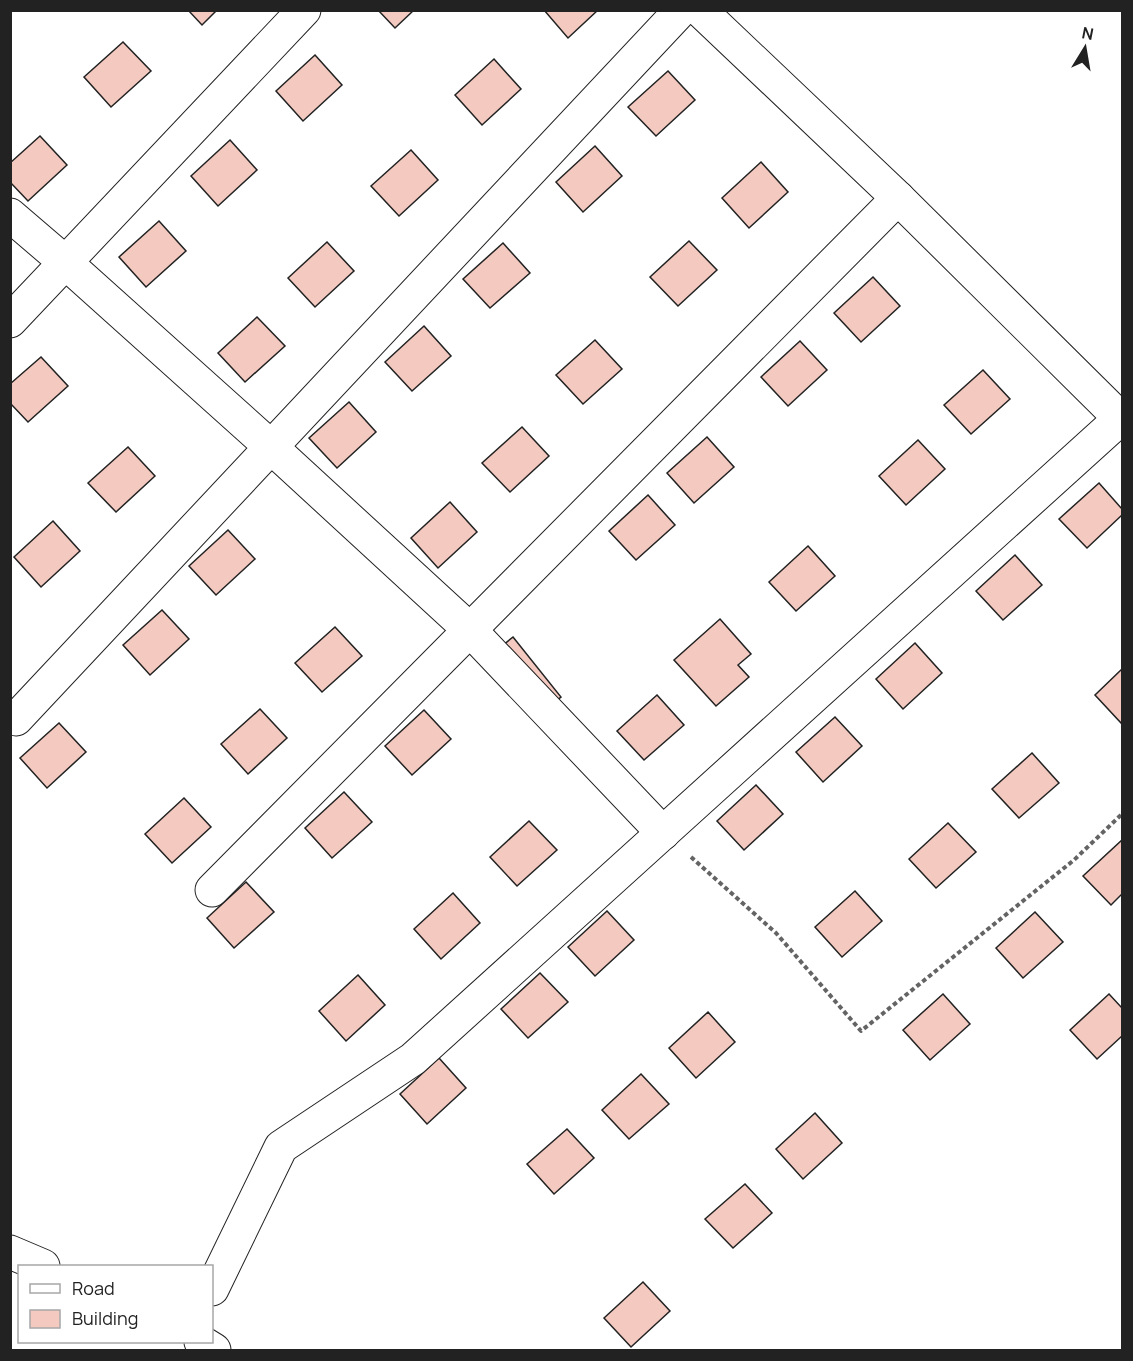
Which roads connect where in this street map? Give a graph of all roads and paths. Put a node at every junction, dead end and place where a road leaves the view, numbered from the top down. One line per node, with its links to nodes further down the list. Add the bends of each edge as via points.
1 (304, 10): 6 (street)
2 (681, 10): 9 (street)
3 (700, 10): 4 (street)
4 (898, 198): 8 (street); 10 (street)
5 (10, 215): 6 (street)
6 (66, 262): 7 (street); 9 (street)
7 (10, 321)
8 (1122, 419): 13 (street)
9 (271, 447): 10 (street); 11 (street)
10 (470, 630): 13 (street); 14 (street)
11 (16, 719)
12 (1122, 814): 13 (path, via 1074,860 861,1031 776,933)
13 (663, 832): 17 (street, via 413,1059 280,1147)
14 (212, 890)
15 (10, 1252): 16 (street)
16 (41, 1265)
17 (213, 1287)

